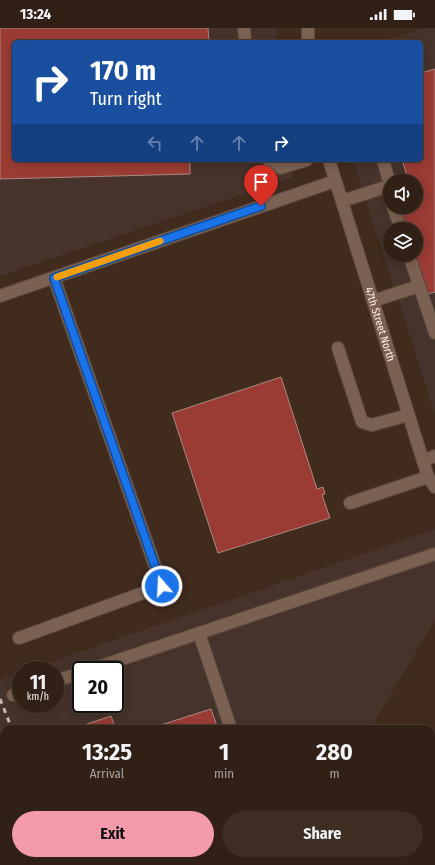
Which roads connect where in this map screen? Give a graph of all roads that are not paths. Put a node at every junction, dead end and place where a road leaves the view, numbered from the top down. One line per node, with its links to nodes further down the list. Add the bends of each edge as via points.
1 (244, 28): 3 (street)
2 (308, 28): 4 (street)
3 (245, 40)
4 (308, 40)
5 (271, 162): 6 (street, via 280,168)
6 (300, 162)
7 (330, 162): 10 (street, 47th Street North)
8 (383, 162): 9 (street)
9 (386, 174)
10 (335, 181): 12 (street, 47th Street North); 14 (street)
11 (383, 192): 12 (street)
12 (342, 201): 17 (street, 47th Street North)
13 (411, 262): 15 (street)
14 (54, 278): 16 (street); 28 (street, via 162,586)
15 (419, 286): 17 (street); 18 (street)
16 (0, 296)
17 (373, 302): 20 (street, 47th Street North)
18 (435, 333)
19 (338, 348): 20 (street, via 362,422 372,425)
20 (408, 415): 22 (street, 47th Street North)
21 (435, 456): 22 (street)
22 (423, 461): 23 (street, 47th Street North)
23 (428, 477): 24 (street, 47th Street North); 25 (street)
24 (435, 487)
25 (350, 503)
26 (435, 554): 27 (street)
27 (198, 633): 29 (street); 30 (street)
28 (19, 638)
29 (116, 661)
30 (230, 725)

